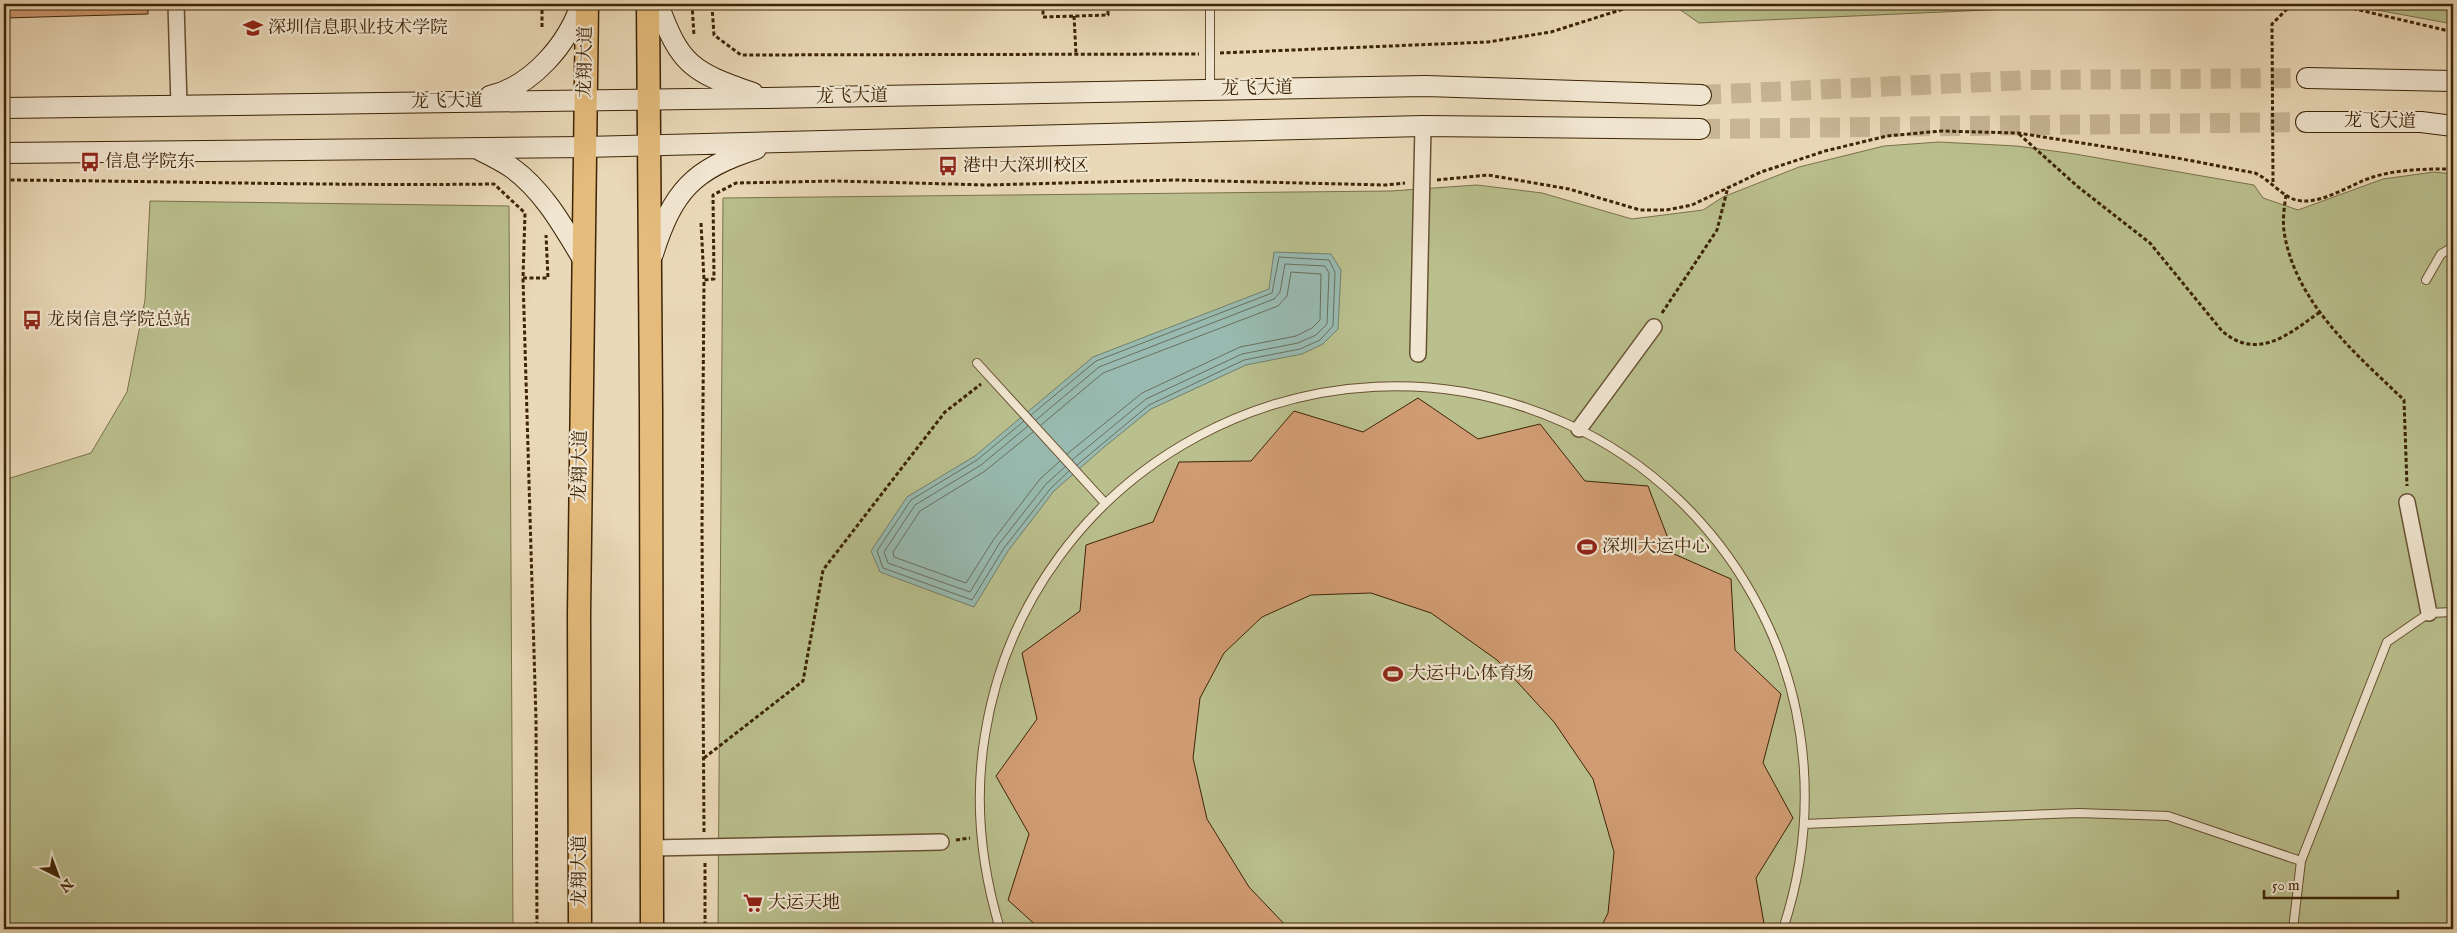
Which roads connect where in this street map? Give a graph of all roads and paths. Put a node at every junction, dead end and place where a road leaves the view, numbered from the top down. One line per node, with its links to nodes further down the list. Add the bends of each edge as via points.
1 (176, 4): 29 (street)
2 (542, 4): 15 (path)
3 (581, 4): 28 (main road, via 564,40 521,83 501,94)
4 (587, 4): 27 (main road, 龙翔大道)
5 (648, 4): 25 (main road)
6 (658, 4): 26 (main road, via 670,38 700,72)
7 (1043, 4): 14 (path, via 1043,17)
8 (1108, 4): 14 (path, via 1108,15)
9 (1210, 4): 23 (lane)
10 (1639, 4): 18 (path, via 1551,32 1488,42)
11 (2292, 4): 44 (path, via 2272,24)
12 (2334, 4): 16 (path)
13 (692, 5): 17 (path); 19 (path, via 712,6 714,35 741,55)
14 (1074, 16): 19 (path)
15 (542, 27)
16 (2453, 32)
17 (694, 39)
18 (1237, 52)
19 (1076, 54): 20 (path)
20 (1191, 54)
21 (2307, 78): 22 (main road)
22 (2453, 80)
23 (1210, 90): 24 (main road, 龙飞大道, via 1426,86); 26 (main road, 龙飞大道)
24 (1701, 95)
25 (648, 98): 26 (main road, 龙飞大道); 27 (main road, 龙飞大道); 37 (main road)
26 (766, 98)
27 (586, 99): 28 (main road, 龙飞大道); 38 (main road, 龙翔大道)
28 (464, 102): 29 (main road, 龙飞大道)
29 (179, 106): 30 (main road, 龙飞大道)
30 (4, 108)
31 (2306, 122): 33 (main road, 龙飞大道, via 2421,122)
32 (1423, 126): 34 (main road); 36 (main road); 43 (street)
33 (2453, 126)
34 (1700, 129)
35 (2018, 133): 44 (path, via 2235,169 2255,173); 45 (path, via 1941,131 1888,136 1816,154); 55 (path, via 2077,186 2150,244 2230,338 2258,346 2283,338)
36 (777, 142): 37 (main road); 51 (main road, via 715,165 692,182 674,201 661,228)
37 (649, 145): 38 (main road); 51 (main road)
38 (585, 147): 39 (main road); 50 (main road, 龙翔大道)
39 (476, 148): 40 (main road); 50 (main road, via 513,168 535,190 559,220)
40 (4, 152)
41 (2453, 169): 46 (path, via 2400,171 2309,201 2295,200)
42 (4, 180): 52 (path, via 321,186 494,184 525,213)
43 (1422, 181): 45 (path, via 1488,175 1569,189 1640,210 1692,205); 53 (path, via 1386,185 1175,180 988,185 836,180 736,183 713,195 714,279); 57 (street)
44 (2273, 183): 46 (path)
45 (1728, 186): 56 (path, via 1717,230)
46 (2286, 195): 55 (path, via 2285,237 2293,264)
47 (702, 222): 53 (path)
48 (546, 232): 52 (path, via 548,278)
49 (2453, 247): 54 (lane, via 2442,254)
50 (584, 261): 73 (main road, 龙翔大道)
51 (650, 265): 70 (main road)
52 (523, 278): 72 (path, via 536,720)
53 (704, 280): 65 (path)
54 (2426, 280)
55 (2320, 312): 61 (path, via 2344,343 2404,400)
56 (1654, 326): 60 (street)
57 (1418, 354)
58 (977, 363): 59 (lane)
59 (990, 378): 62 (lane); 65 (path, via 945,412 823,570 803,681)
60 (1579, 429): 62 (lane, via 1516,404 1449,389 1407,386 1347,388 1280,401 1217,426 1158,460); 66 (lane, via 1637,464 1689,510 1733,563 1751,592 1774,639 1791,687 1803,755)
61 (2407, 502): 64 (street)
62 (1105, 504): 67 (lane, via 1082,527 1042,581 1003,664 984,736)
63 (2453, 612): 64 (lane)
64 (2429, 613): 71 (lane, via 2387,642)
65 (704, 758): 69 (path)
66 (1804, 824): 71 (lane, via 2078,813 2168,816); 77 (lane, via 1794,892)
67 (981, 836): 68 (path); 76 (lane, via 985,870)
68 (941, 842): 69 (street)
69 (704, 847): 70 (street); 75 (path)
70 (652, 848): 74 (main road)
71 (2301, 861): 78 (lane)
72 (537, 929)
73 (580, 929)
74 (652, 929)
75 (705, 929)
76 (1000, 929)
77 (1783, 929)
78 (2293, 929)

